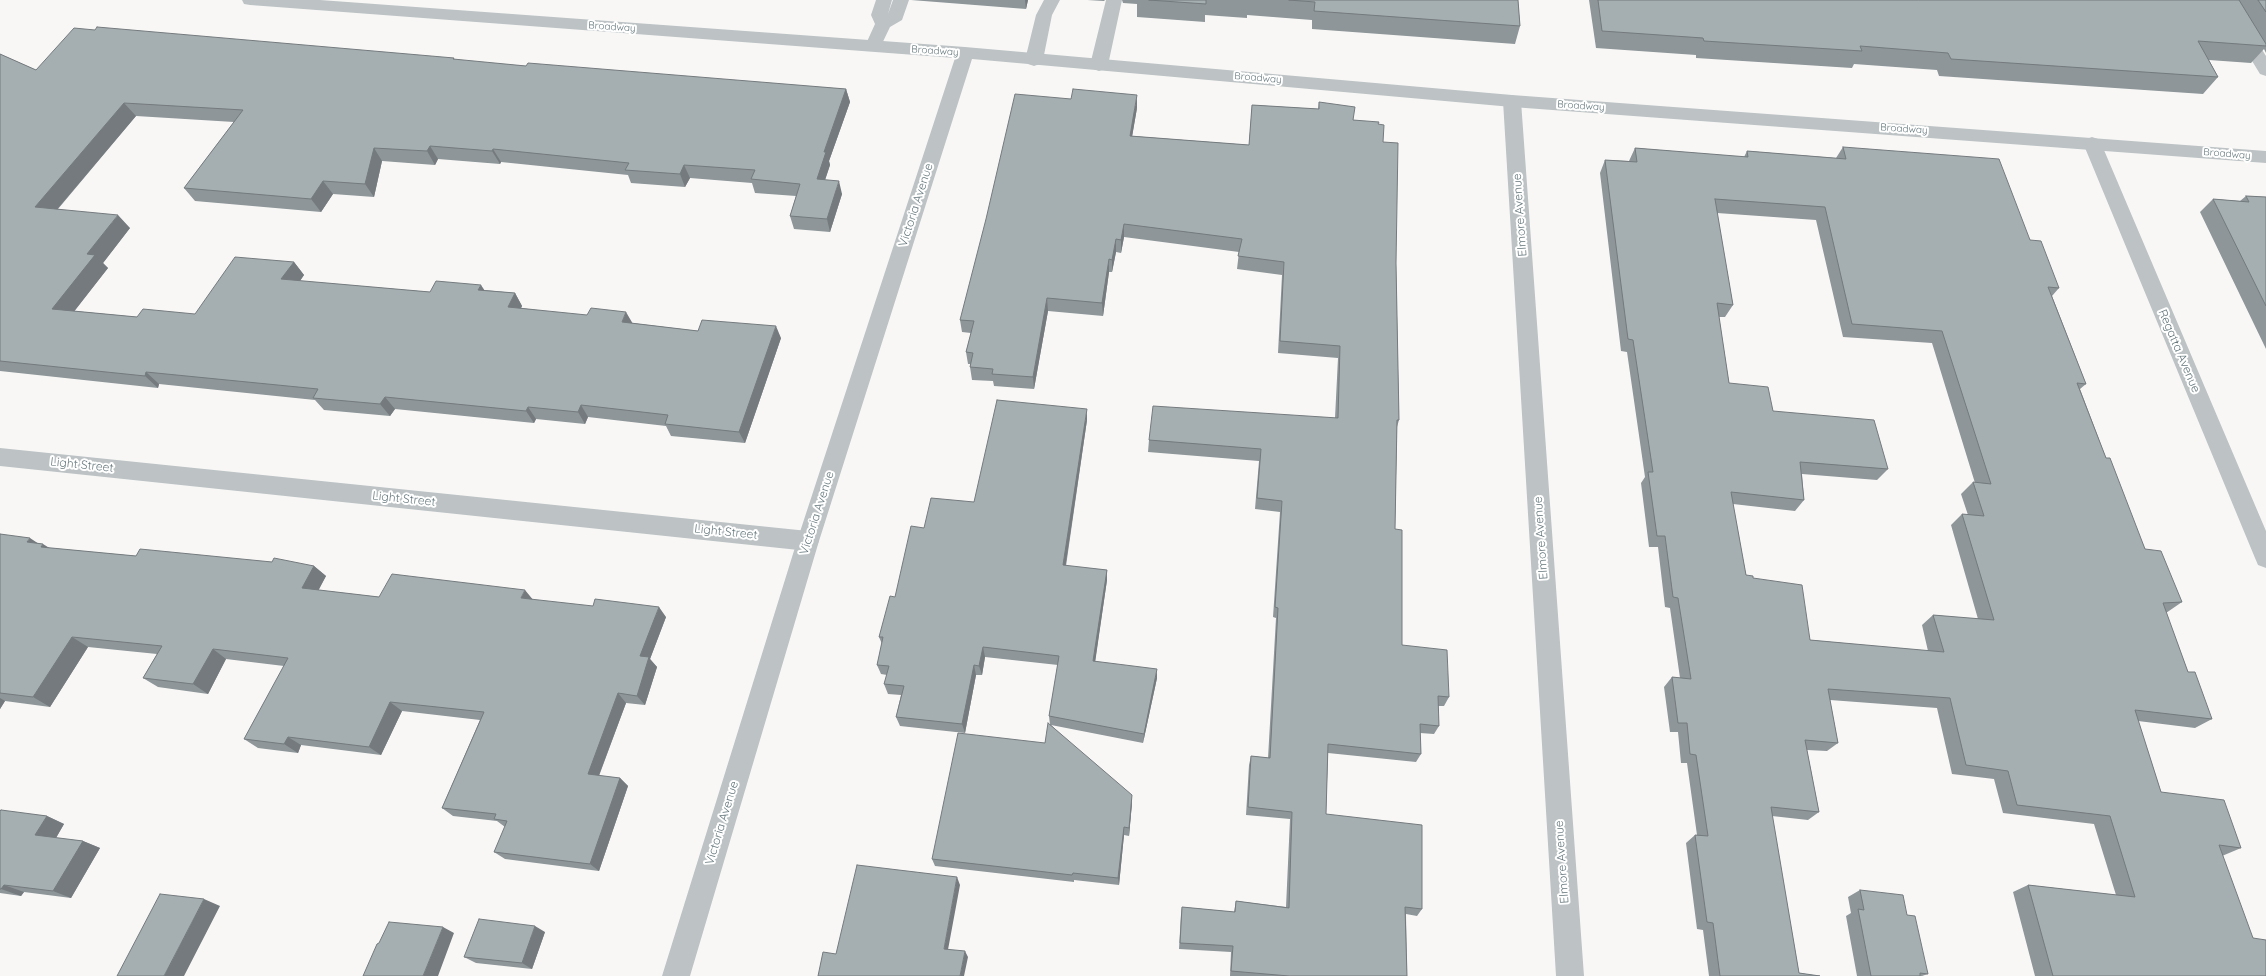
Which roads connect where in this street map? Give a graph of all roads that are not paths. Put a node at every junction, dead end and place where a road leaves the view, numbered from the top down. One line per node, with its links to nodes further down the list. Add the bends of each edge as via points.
1 (250, 0): 8 (street, Broadway)
2 (884, 0): 7 (street, via 878,15)
3 (901, 0): 7 (street, via 896,16)
4 (1052, 0): 10 (street, via 1044,15)
5 (1114, 0): 11 (street)
6 (2222, 0): 12 (street)
7 (883, 24): 8 (street)
8 (873, 46): 9 (street, Broadway)
9 (965, 53): 10 (street, Broadway); 17 (street, Victoria Avenue)
10 (1034, 60): 11 (street, Broadway)
11 (1099, 64): 13 (street, Broadway)
12 (2266, 70)
13 (1512, 101): 14 (street, Broadway); 20 (street, Elmore Avenue)
14 (2092, 143): 15 (street, Broadway); 18 (street, Regatta Avenue)
15 (2266, 157)
16 (0, 457): 17 (street, Light Street)
17 (808, 540): 19 (street, Victoria Avenue)
18 (2266, 558)
19 (676, 976)
20 (1570, 976)

